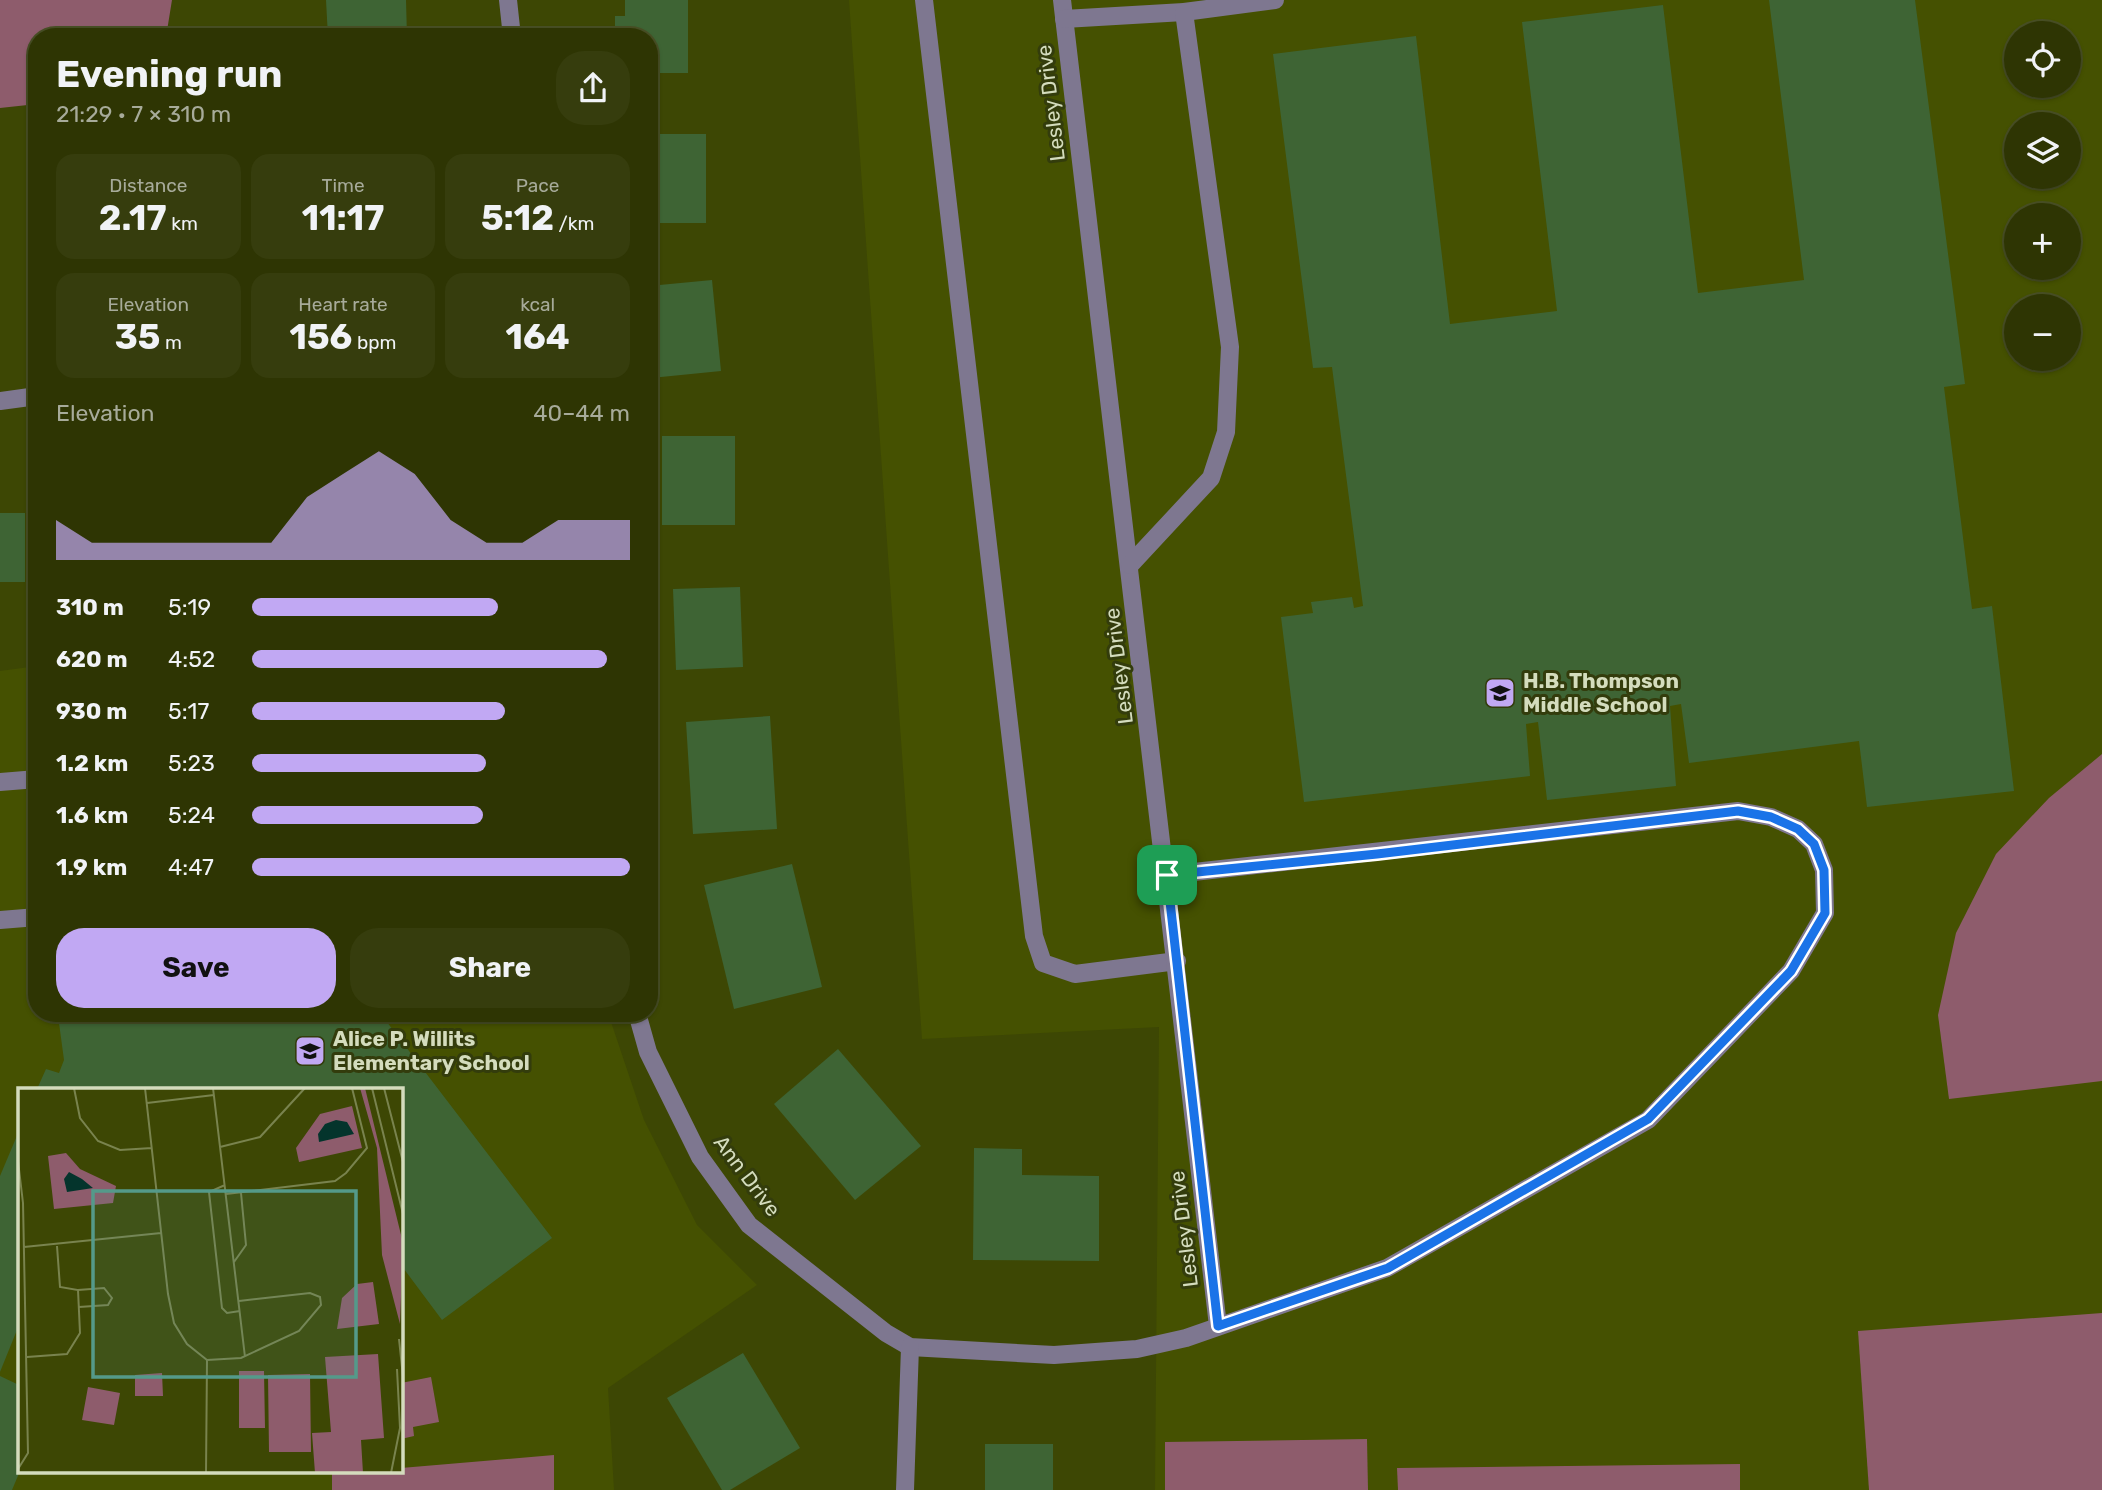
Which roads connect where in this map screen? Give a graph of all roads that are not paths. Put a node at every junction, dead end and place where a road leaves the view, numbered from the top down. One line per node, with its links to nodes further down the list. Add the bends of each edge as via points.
1 (508, 0): 7 (street)
2 (924, 0): 16 (street, via 1034,936 1043,963 1075,974)
3 (1062, 0): 6 (street, Lesley Drive)
4 (1275, 0): 5 (street)
5 (1184, 12): 6 (street); 10 (street, via 1230,348 1226,432 1210,478)
6 (1064, 19): 10 (street, Lesley Drive)
7 (511, 28)
8 (28, 397): 9 (street)
9 (0, 401)
10 (1130, 565): 13 (street, Lesley Drive)
11 (28, 780): 12 (street)
12 (0, 782)
13 (1167, 875): 16 (street, Lesley Drive); 18 (street, Ann Drive, via 1738,811 1771,817 1798,829 1814,844 1824,870 1825,913 1791,971 1648,1119 1388,1268)
14 (28, 918): 15 (street)
15 (0, 920)
16 (1177, 961): 18 (street, Lesley Drive)
17 (640, 1022): 19 (street, Ann Drive, via 648,1052 700,1157 749,1225)
18 (1218, 1326): 19 (street, Ann Drive, via 1137,1349 1054,1355)
19 (910, 1347): 20 (street)
20 (905, 1490)

